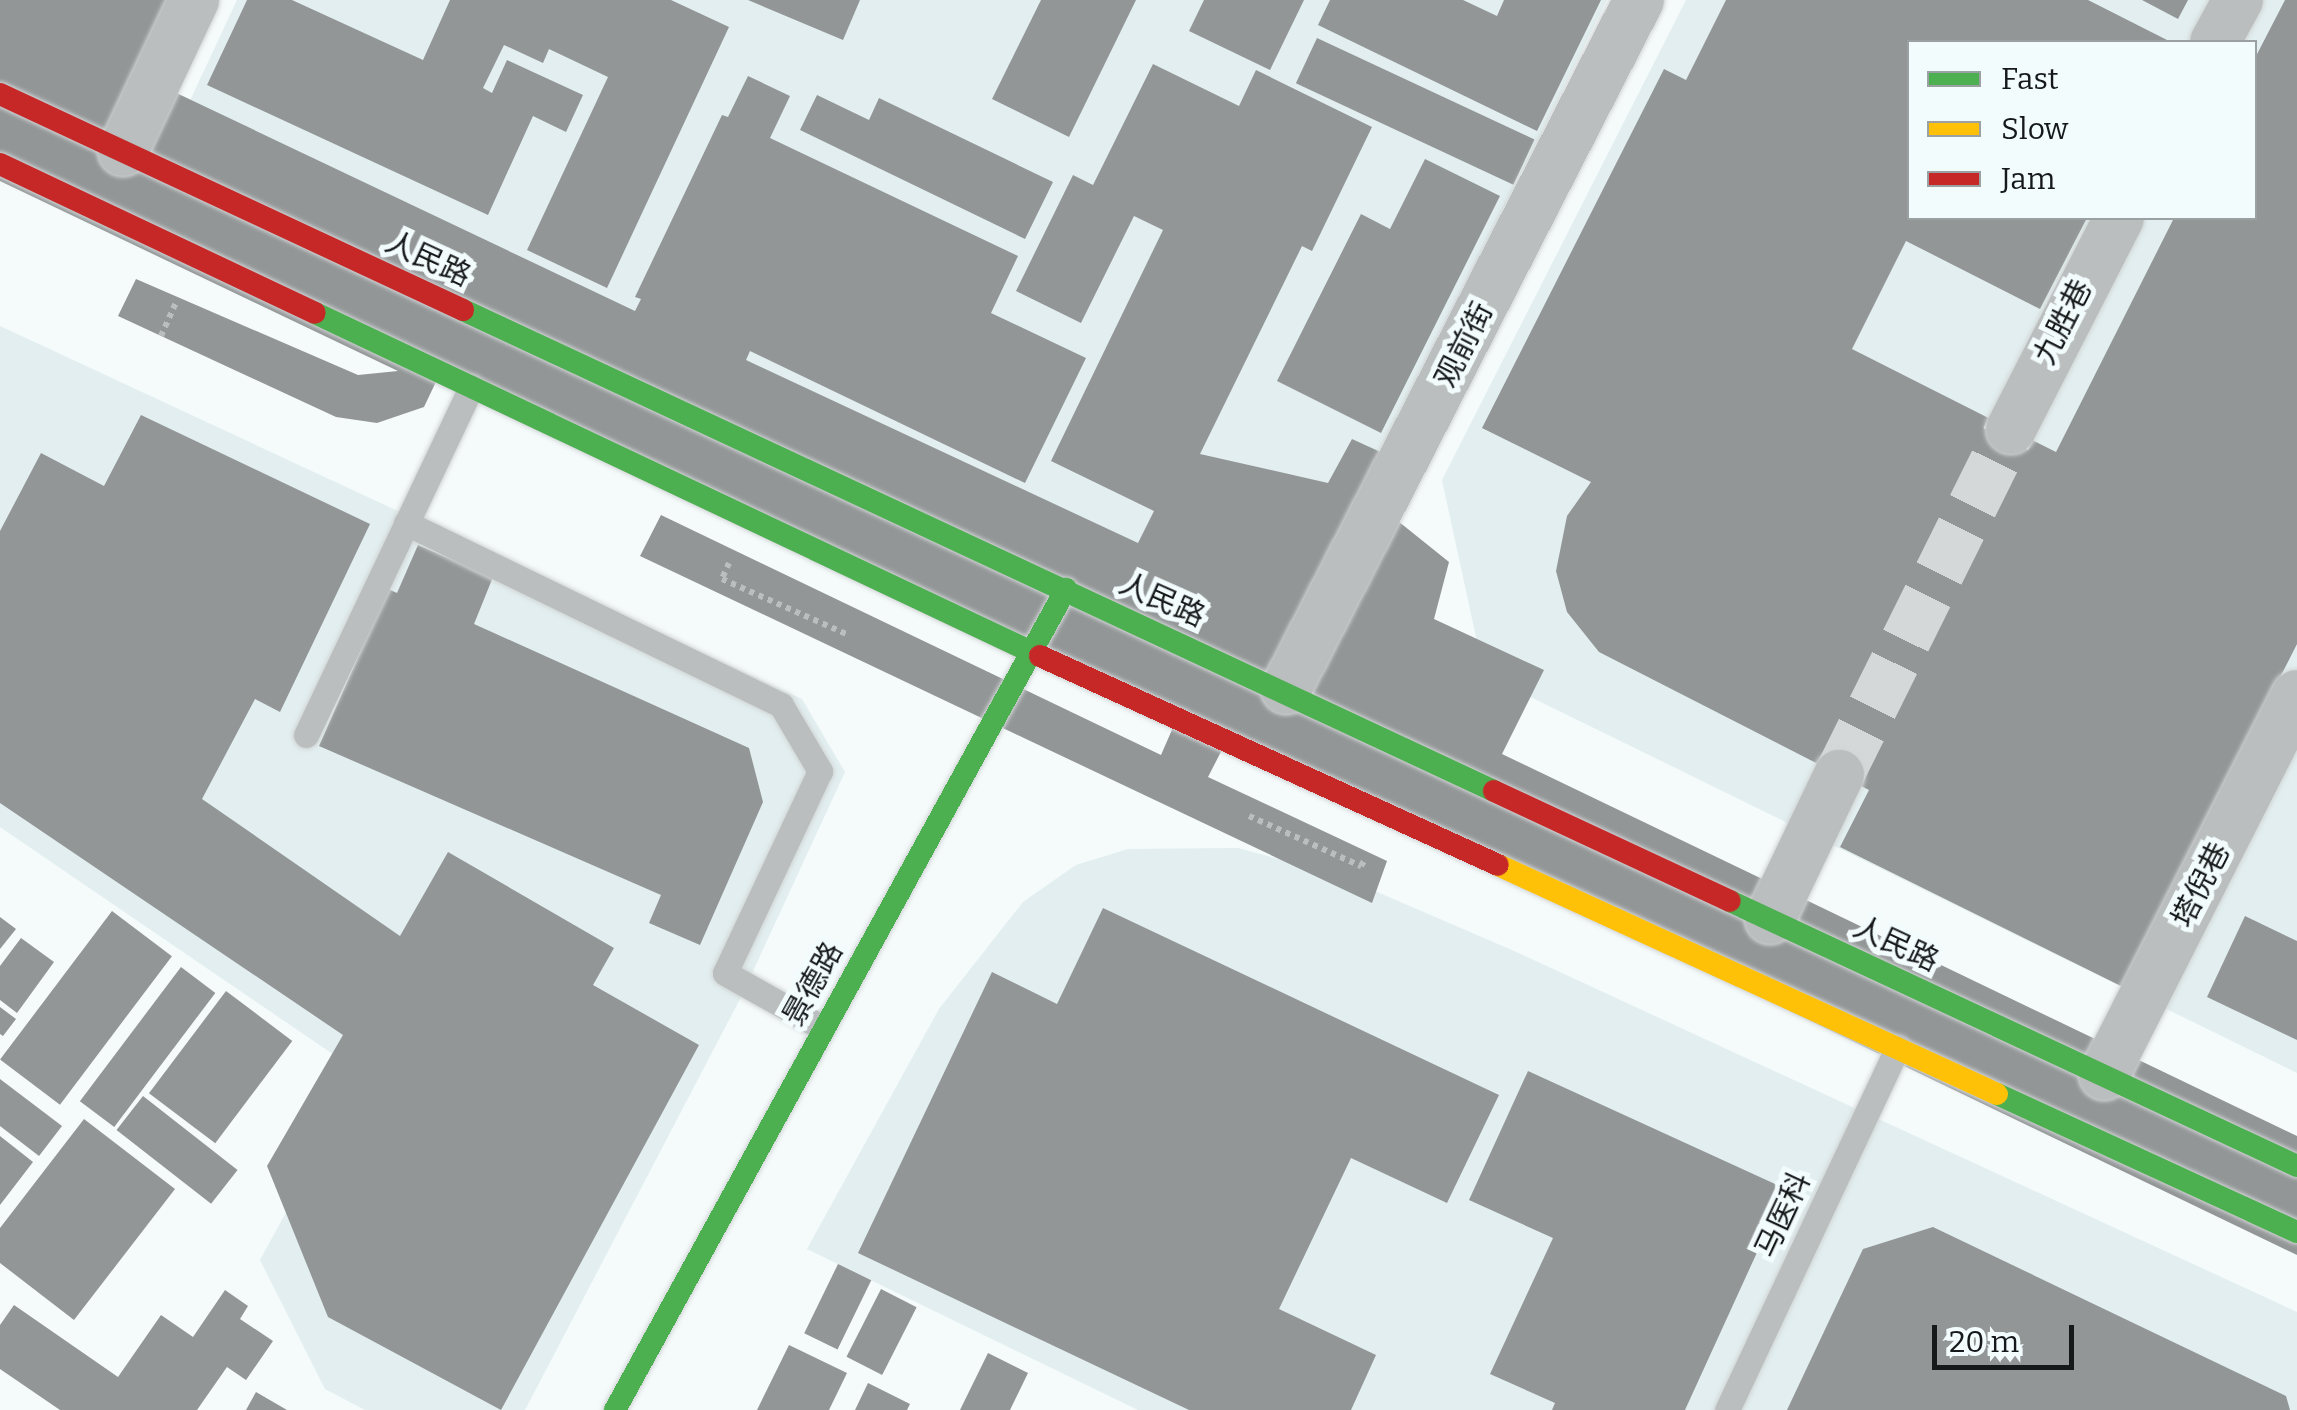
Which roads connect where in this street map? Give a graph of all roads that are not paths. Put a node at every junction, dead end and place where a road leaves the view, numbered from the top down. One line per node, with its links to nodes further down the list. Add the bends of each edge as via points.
1 (194, 0): 6 (street)
2 (1639, 0): 14 (street, 观前街)
3 (2238, 0): 4 (street)
4 (2216, 40)
5 (0, 94): 6 (main road, 人民路)
6 (123, 150): 12 (main road, 人民路)
7 (0, 164): 9 (main road)
8 (2118, 220): 10 (street, 九胜巷)
9 (471, 386): 11 (lane); 13 (main road)
10 (2011, 430)
11 (406, 523): 16 (lane); 19 (lane, via 781,705 820,771 724,973)
12 (1066, 589): 13 (main road, 景德路); 14 (main road, 人民路)
13 (1030, 651): 19 (main road, 景德路); 20 (main road)
14 (1286, 688): 18 (main road, 人民路)
15 (2297, 695): 21 (street, 塔倪巷)
16 (306, 736)
17 (1838, 775): 18 (street)
18 (1770, 919): 21 (main road, 人民路)
19 (824, 1028): 24 (main road, 景德路)
20 (1897, 1048): 23 (main road); 25 (lane, 马医科)
21 (2104, 1075): 22 (main road, 人民路)
22 (2297, 1166)
23 (2297, 1232)
24 (615, 1410)
25 (1727, 1410)

